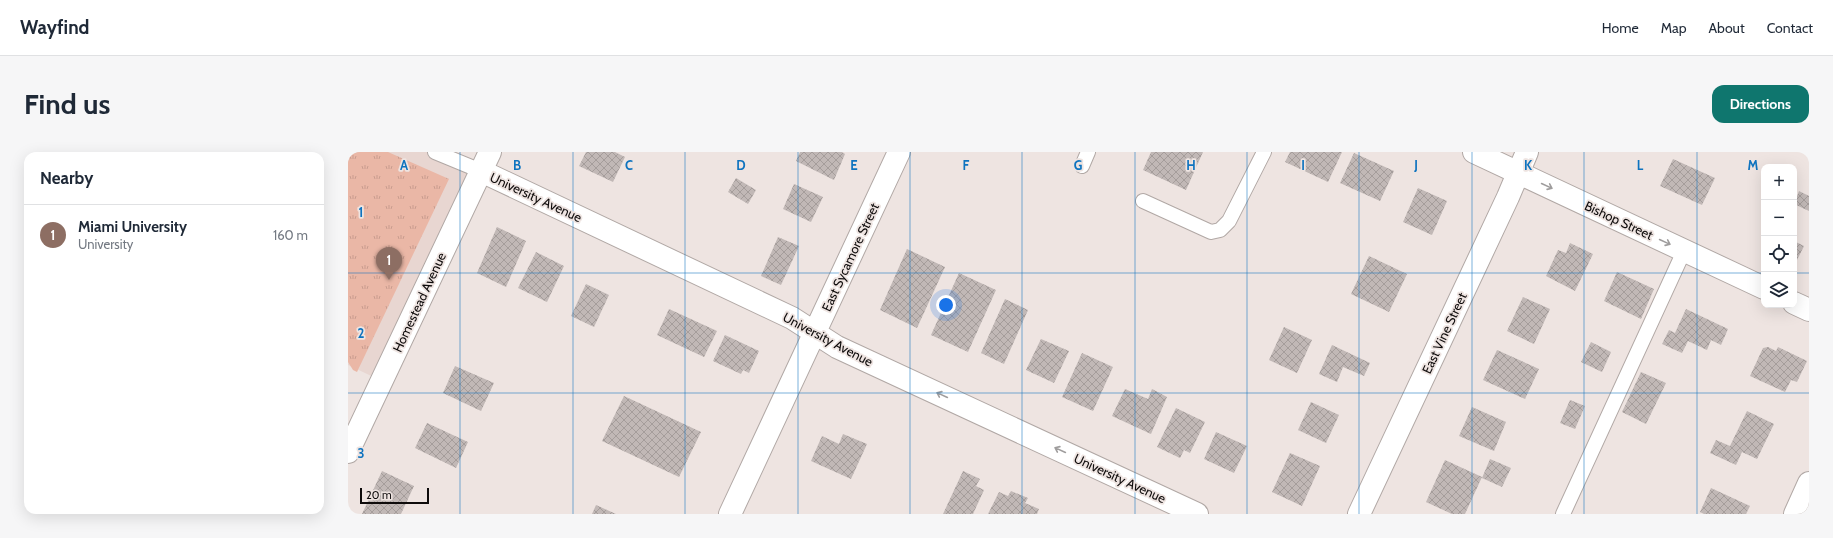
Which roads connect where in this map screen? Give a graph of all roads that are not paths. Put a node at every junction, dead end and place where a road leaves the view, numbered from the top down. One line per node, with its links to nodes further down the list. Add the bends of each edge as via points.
1 (435, 152): 7 (lane)
2 (899, 152): 15 (street, East Sycamore Street)
3 (1088, 152): 8 (lane)
4 (1264, 152): 10 (lane, via 1229,221 1220,230 1212,232)
5 (1474, 152): 9 (street, Bishop Street)
6 (1527, 152): 9 (street, East Vine Street)
7 (486, 162): 15 (street, University Avenue); 16 (street, Homestead Avenue)
8 (1082, 166)
9 (1519, 173): 11 (street, Bishop Street, one-way to 11); 20 (street, East Vine Street)
10 (1143, 201)
11 (1684, 251): 12 (street, Bishop Street); 21 (lane)
12 (1761, 287)
13 (1797, 304): 14 (street)
14 (1809, 310)
15 (815, 332): 18 (street, East Sycamore Street); 19 (street, University Avenue, one-way to 15, via 838,347)
16 (348, 452)
17 (1809, 483): 22 (street)
18 (730, 514)
19 (1197, 514)
20 (1359, 514)
21 (1563, 514)
22 (1795, 514)

